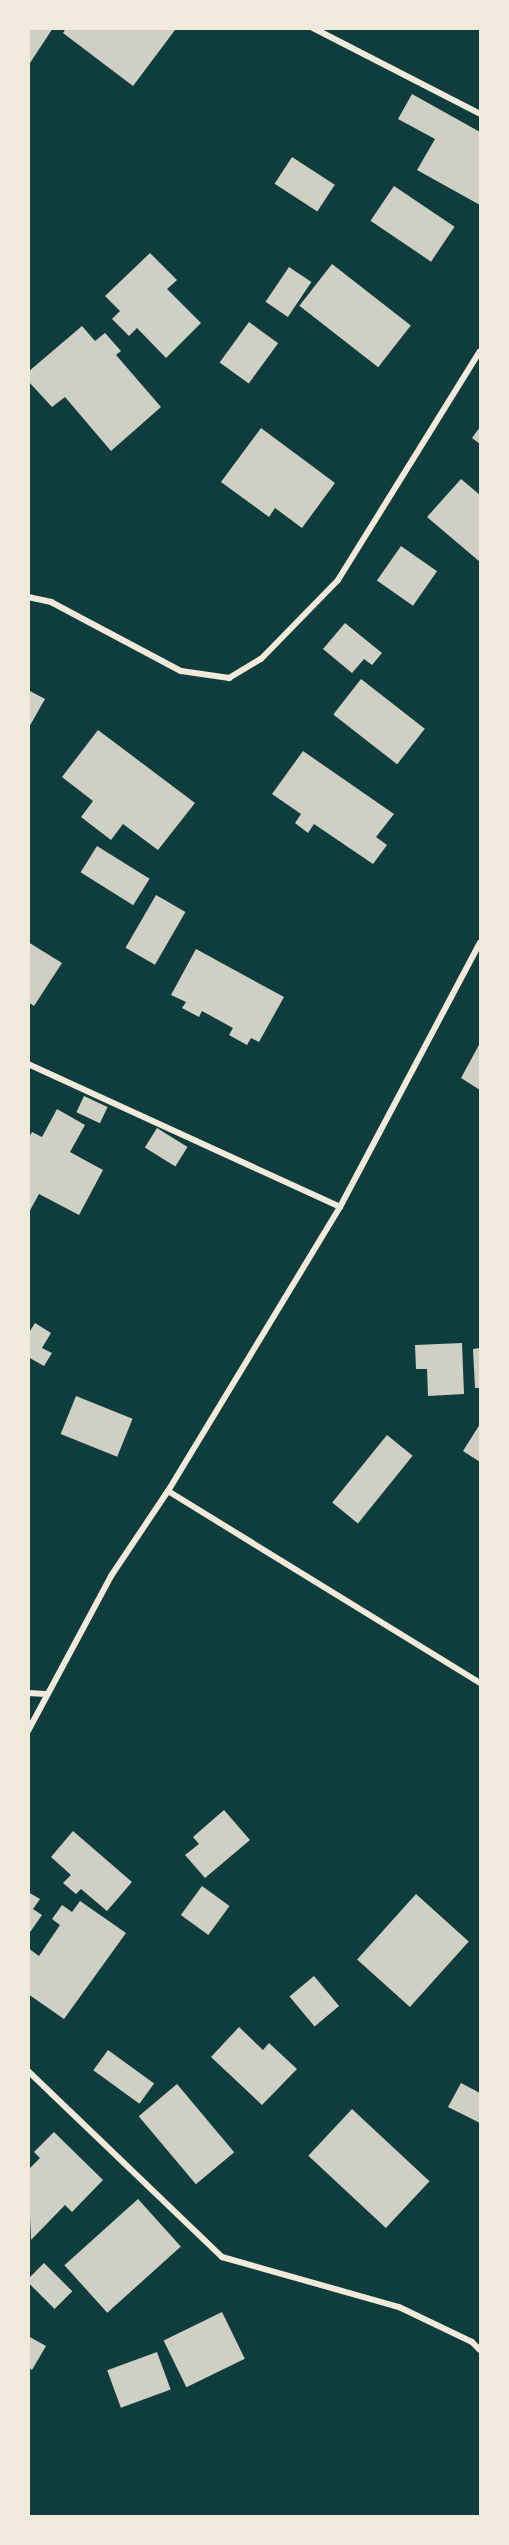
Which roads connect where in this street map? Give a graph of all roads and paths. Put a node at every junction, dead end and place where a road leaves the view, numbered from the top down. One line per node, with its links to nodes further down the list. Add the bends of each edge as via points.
1 (313, 28): 2 (street)
2 (480, 114)
3 (480, 351): 4 (street, via 338,580 261,659 229,678 181,671 51,602)
4 (28, 597)
5 (480, 943): 7 (street)
6 (28, 1064): 7 (street)
7 (340, 1207): 8 (street)
8 (168, 1491): 9 (street); 11 (street, via 111,1576)
9 (480, 1683)
10 (28, 1693): 11 (street)
11 (46, 1694): 12 (street)
12 (28, 1731)
13 (28, 2071): 14 (street, via 222,2257 399,2307 472,2342)
14 (480, 2350)

